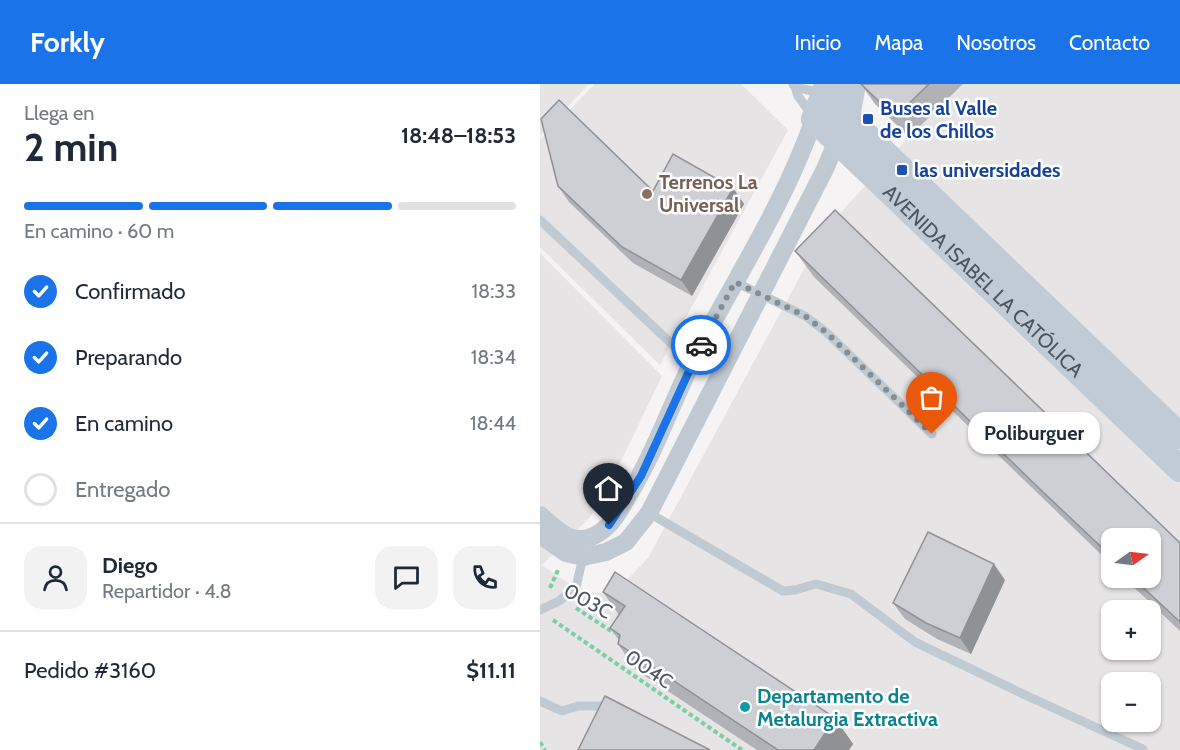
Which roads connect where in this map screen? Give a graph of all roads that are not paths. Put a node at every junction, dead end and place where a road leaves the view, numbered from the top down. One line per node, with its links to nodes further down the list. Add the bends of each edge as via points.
1 (853, 84): 4 (street)
2 (794, 85): 3 (lane, AVENIDA ISABEL LA CATÓLICA); 5 (lane, AVENIDA ISABEL LA CATÓLICA)
3 (825, 89): 4 (street, AVENIDA ISABEL LA CATÓLICA); 5 (street)
4 (847, 117): 6 (street); 12 (street, AVENIDA ISABEL LA CATÓLICA)
5 (814, 119): 6 (street, AVENIDA ISABEL LA CATÓLICA); 8 (street, via 792,176)
6 (837, 141): 9 (street); 13 (street, AVENIDA ISABEL LA CATÓLICA)
7 (540, 220): 10 (lane)
8 (735, 282): 9 (lane); 10 (street)
9 (762, 294): 11 (lane, via 805,316 826,332); 14 (street)
10 (692, 363): 16 (street, via 641,476 609,525)
11 (932, 434)
12 (1180, 436)
13 (1180, 469)
14 (648, 513): 18 (street, via 626,542); 23 (lane, via 783,591 816,584 851,594 915,642)
15 (540, 515): 16 (street, via 569,538)
16 (597, 534): 18 (street)
17 (540, 536): 19 (street, via 566,553)
18 (606, 552): 19 (street)
19 (583, 557): 20 (lane, via 576,587)
20 (540, 610)
21 (540, 701): 22 (lane, via 562,711 578,706)
22 (626, 708)
23 (1143, 749)

